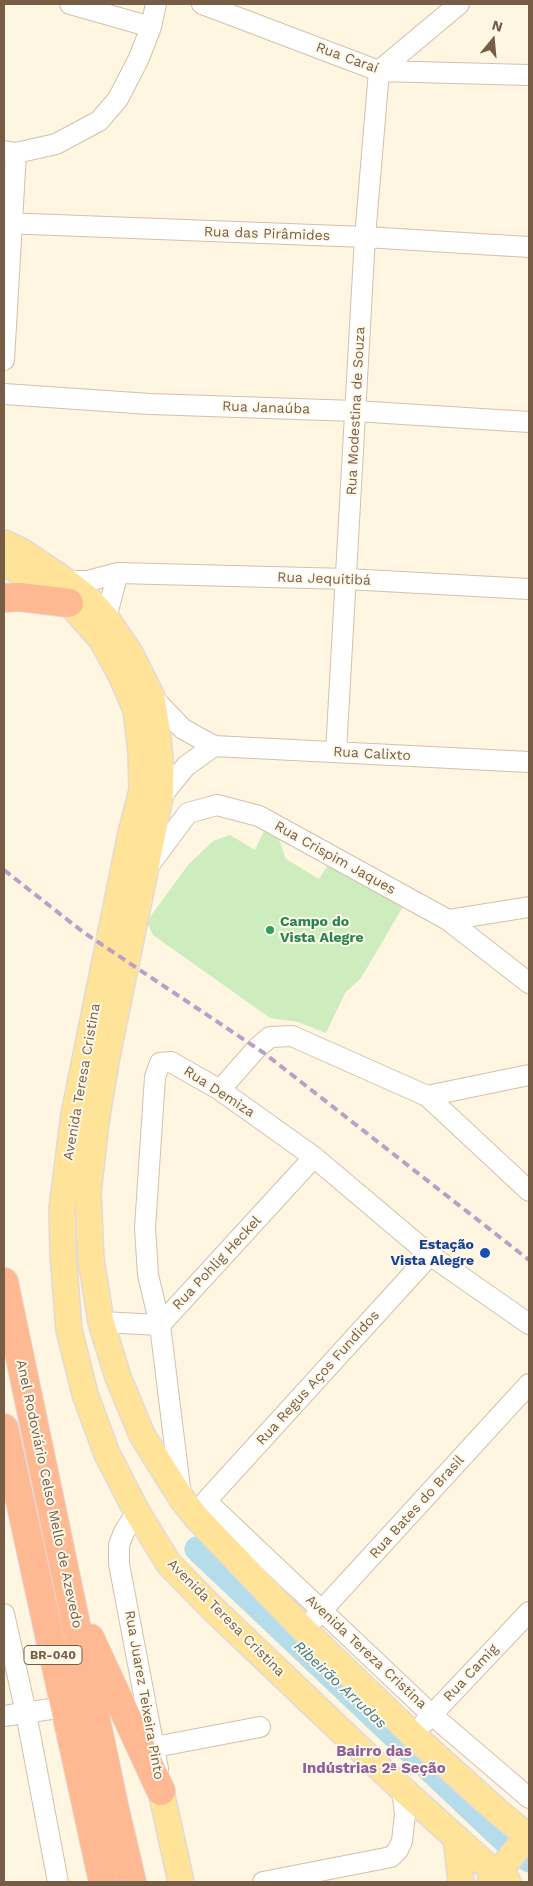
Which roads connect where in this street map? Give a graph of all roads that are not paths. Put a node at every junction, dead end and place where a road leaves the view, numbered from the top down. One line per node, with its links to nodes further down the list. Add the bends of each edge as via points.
1 (70, 4): 6 (street)
2 (156, 4): 6 (street)
3 (202, 4): 5 (street, Rua Caraí)
4 (459, 4): 7 (street)
5 (238, 10): 7 (street, Rua Caraí)
6 (151, 26): 9 (street, via 140,58 118,99 99,121 56,144)
7 (379, 71): 8 (street, Rua Caraí); 11 (street, Rua Modestina de Souza)
8 (529, 76)
9 (10, 152): 10 (street)
10 (8, 224): 11 (street, Rua das Pirâmides); 13 (street)
11 (365, 237): 12 (street, Rua das Pirâmides); 15 (street, Rua Modestina de Souza)
12 (529, 247)
13 (4, 360)
14 (4, 394): 15 (street, Rua Janaúba, via 150,404)
15 (355, 412): 16 (street, Rua Janaúba); 20 (street, Rua Modestina de Souza)
16 (529, 422)
17 (4, 543): 22 (main road, Avenida Teresa Cristina, via 23,552)
18 (4, 564): 22 (main road, Avenida Teresa Cristina)
19 (118, 573): 20 (street, Rua Jequitibá); 22 (street, Rua Jequitibá, via 88,581); 24 (street)
20 (346, 579): 21 (street, Rua Jequitibá); 27 (street, Rua Modestina de Souza)
21 (529, 589)
22 (68, 592): 23 (highway); 24 (main road, Avenida Teresa Cristina, via 89,599); 48 (main road, Avenida Teresa Cristina, via 102,640 122,677 136,710 142,752 142,790 74,1114 62,1209 68,1330 85,1394 107,1454)
23 (4, 598)
24 (106, 618): 25 (main road, Avenida Teresa Cristina, via 130,653)
25 (152, 697): 26 (street, Rua Calixto, via 183,729); 29 (main road, Avenida Teresa Cristina, via 161,769)
26 (214, 746): 27 (street, Rua Calixto); 29 (street, via 186,766)
27 (336, 752): 28 (street, Rua Calixto)
28 (529, 762)
29 (160, 798): 30 (main road, Avenida Teresa Cristina)
30 (146, 870): 32 (street, Rua Crispim Jaques, via 188,813 217,805 259,816); 41 (main road, Avenida Teresa Cristina, via 107,1056 88,1193 91,1259)
31 (529, 907): 32 (street)
32 (448, 920): 33 (street, Rua Crispim Jaques)
33 (529, 983)
34 (529, 1075): 36 (street)
35 (220, 1090): 36 (street, via 270,1037 292,1036); 37 (street, Rua Demiza); 43 (street, Rua Demiza, via 171,1062 160,1063 155,1077 145,1228 148,1275)
36 (427, 1096): 38 (street)
37 (314, 1157): 39 (street, Rua Demiza); 43 (street, Rua Pohlig Heckel)
38 (529, 1191)
39 (430, 1255): 42 (street, Rua Demiza); 47 (street, Rua Regus Aços Fundidos)
40 (4, 1282): 49 (highway, Anel Rodoviário Celso Mello de Azevedo / BR-040)
41 (101, 1322): 43 (street); 46 (main road, Avenida Teresa Cristina, via 118,1377 142,1435)
42 (529, 1324)
43 (160, 1326): 46 (street, Rua Demiza)
44 (529, 1384): 50 (street, Rua Bates do Brasil)
45 (4, 1428): 54 (highway, BR-040)
46 (182, 1499): 53 (main road, Avenida Teresa Cristina)
47 (206, 1501): 50 (street, Avenida Tereza Cristina)
48 (138, 1512): 60 (street, Rua Juarez Teixeira Pinto, via 119,1545 119,1564); 61 (main road, Avenida Teresa Cristina, via 169,1564)
49 (70, 1594): 62 (highway); 69 (highway, Anel Rodoviário Celso Mello de Azevedo / BR-040)
50 (322, 1611): 53 (street, Rua Bates do Brasil); 56 (street, Avenida Tereza Cristina)
51 (529, 1612): 56 (street, Rua Camig)
52 (4, 1614): 55 (street)
53 (304, 1630): 59 (main road, Avenida Teresa Cristina)
54 (64, 1707): 55 (street); 68 (highway, BR-040)
55 (26, 1713): 57 (street); 67 (street)
56 (432, 1714): 59 (street, Rua Camig); 63 (street, Avenida Tereza Cristina)
57 (4, 1716)
58 (260, 1727): 60 (street)
59 (413, 1735): 64 (main road, Avenida Teresa Cristina)
60 (155, 1748): 62 (street, Rua Juarez Teixeira Pinto)
61 (402, 1789): 65 (main road, Avenida Teresa Cristina); 71 (street, via 405,1814 402,1840 390,1857)
62 (160, 1791): 70 (main road, Rua Juarez Teixeira Pinto)
63 (529, 1798)
64 (528, 1836): 66 (main road)
65 (456, 1838): 66 (main road, Avenida Teresa Cristina); 72 (main road)
66 (498, 1878)
67 (58, 1882)
68 (103, 1882)
69 (132, 1882)
70 (181, 1882)
71 (263, 1882)
72 (461, 1882)

